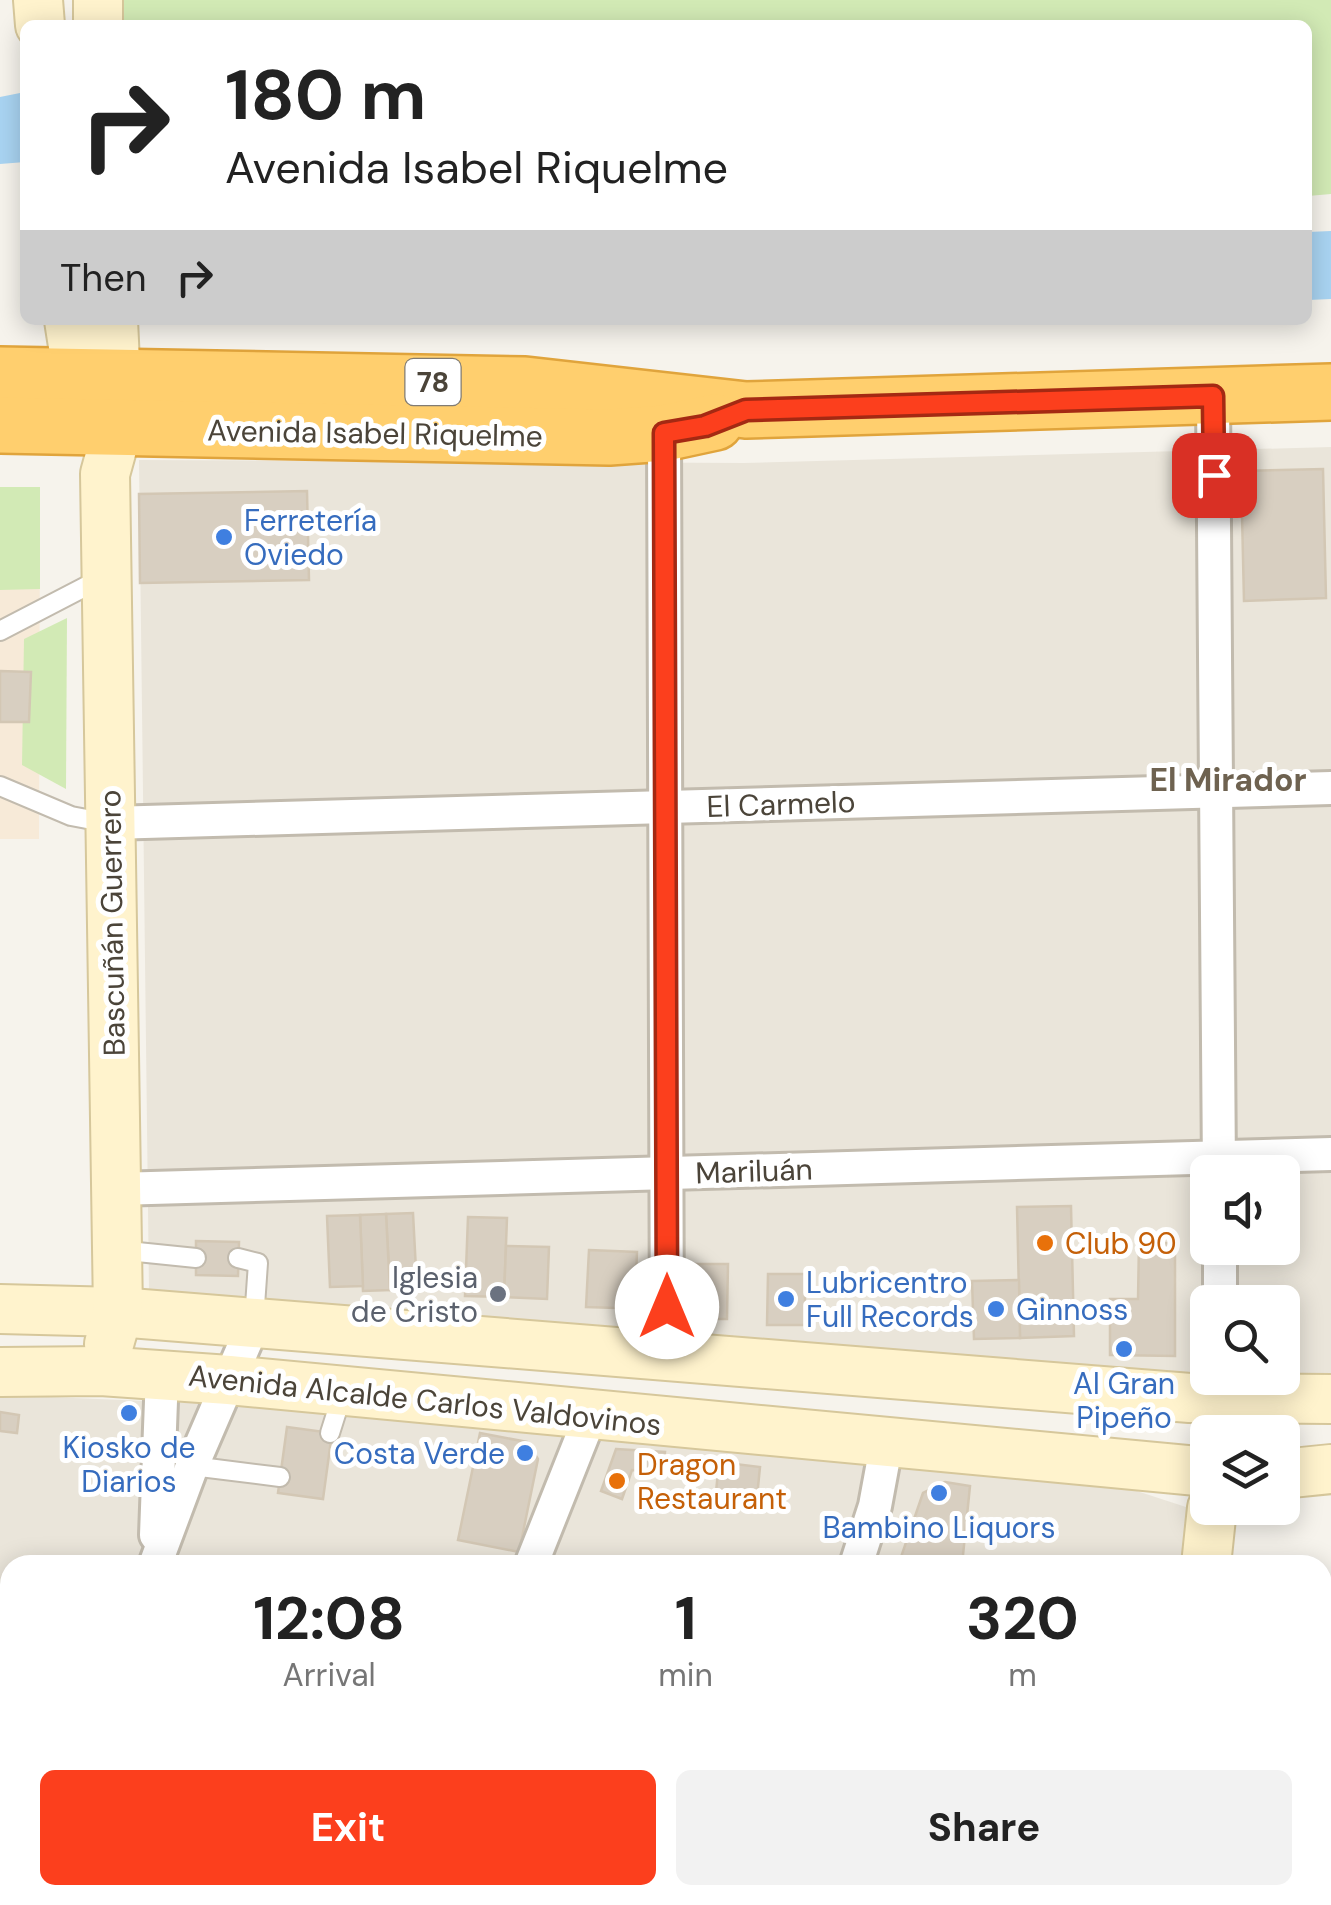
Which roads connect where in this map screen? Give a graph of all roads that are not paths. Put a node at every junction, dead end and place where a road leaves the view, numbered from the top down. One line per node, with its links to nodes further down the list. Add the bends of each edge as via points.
1 (71, 325): 7 (main road, Bascuñán Guerrero)
2 (112, 325): 7 (main road, Bascuñán Guerrero)
3 (0, 375): 7 (highway, Avenida Isabel Riquelme / 78)
4 (1331, 392): 5 (highway, Avenida Isabel Riquelme / 78)
5 (1213, 396): 6 (highway, Avenida Isabel Riquelme / 78); 14 (street)
6 (746, 410): 7 (highway, Avenida Isabel Riquelme / 78, via 525,385); 9 (highway, Avenida Isabel Riquelme / 78)
7 (101, 417): 8 (highway, Avenida Isabel Riquelme / 78); 9 (highway, Avenida Isabel Riquelme / 78, via 536,437); 10 (main road, Bascuñán Guerrero)
8 (0, 425)
9 (664, 433): 15 (street)
10 (106, 576): 11 (lane); 16 (main road, Bascuñán Guerrero)
11 (0, 630)
12 (0, 786): 16 (lane, via 71,816)
13 (1331, 788): 14 (street, El Carmelo)
14 (1216, 792): 15 (street, El Carmelo); 18 (street)
15 (666, 808): 16 (street, El Carmelo); 21 (street)
16 (110, 824): 22 (main road, Bascuñán Guerrero)
17 (1331, 1154): 19 (street, Mariluán)
18 (1219, 1155)
19 (1300, 1157)
20 (1190, 1165): 21 (street, Mariluán)
21 (667, 1173): 22 (street, Mariluán); 30 (street)
22 (116, 1189): 23 (main road, Bascuñán Guerrero)
23 (117, 1250): 24 (lane); 27 (main road, Bascuñán Guerrero)
24 (196, 1258)
25 (238, 1258): 28 (lane, via 258,1262)
26 (0, 1310): 27 (main road, Avenida Alcalde Carlos Valdovinos)
27 (118, 1312): 28 (main road, Avenida Alcalde Carlos Valdovinos); 31 (main road, Bascuñán Guerrero)
28 (254, 1325): 29 (main road, Avenida Alcalde Carlos Valdovinos); 34 (street)
29 (396, 1334): 30 (main road, Avenida Alcalde Carlos Valdovinos); 38 (main road)
30 (668, 1355): 35 (main road, Avenida Alcalde Carlos Valdovinos); 40 (main road)
31 (101, 1371): 32 (main road, Avenida Alcalde Carlos Valdovinos); 33 (main road, Avenida Alcalde Carlos Valdovinos)
32 (0, 1372)
33 (162, 1374): 34 (main road, Avenida Alcalde Carlos Valdovinos); 49 (street)
34 (228, 1380): 38 (main road, Avenida Alcalde Carlos Valdovinos); 43 (street)
35 (950, 1382): 37 (main road, Avenida Alcalde Carlos Valdovinos); 42 (main road)
36 (1331, 1399): 37 (main road, Avenida Alcalde Carlos Valdovinos)
37 (1220, 1403)
38 (354, 1406): 39 (main road, Avenida Alcalde Carlos Valdovinos)
39 (590, 1417): 40 (main road, Avenida Alcalde Carlos Valdovinos); 51 (street)
40 (666, 1424): 41 (main road, Avenida Alcalde Carlos Valdovinos)
41 (886, 1441): 42 (main road, Avenida Alcalde Carlos Valdovinos); 52 (street)
42 (936, 1446): 45 (main road, Avenida Alcalde Carlos Valdovinos)
43 (192, 1466): 47 (lane); 50 (street)
44 (1331, 1469): 46 (main road)
45 (1190, 1470)
46 (1300, 1472)
47 (280, 1477)
48 (1210, 1525): 53 (main road)
49 (155, 1555)
50 (158, 1555)
51 (534, 1555)
52 (859, 1555)
53 (1207, 1555)

